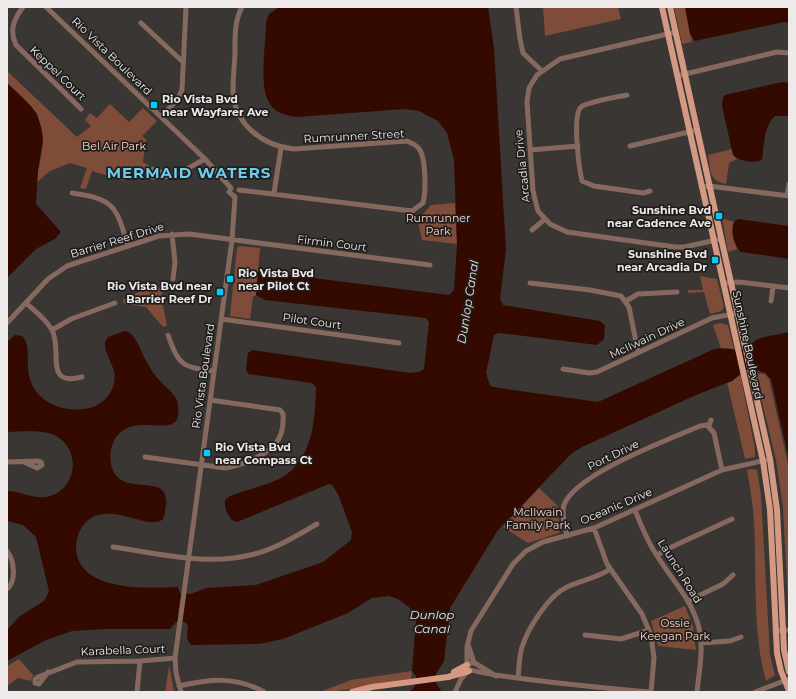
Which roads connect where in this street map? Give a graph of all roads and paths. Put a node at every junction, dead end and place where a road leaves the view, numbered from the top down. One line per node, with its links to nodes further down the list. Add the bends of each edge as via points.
1 (23, 7): 17 (street, Keppel Court, via 13,26 16,45)
2 (46, 7): 18 (street, Rio Vista Boulevard)
3 (186, 7): 12 (street)
4 (516, 7): 13 (street, via 523,52)
5 (662, 7): 10 (main road, Sunshine Boulevard)
6 (670, 7): 9 (main road, Sunshine Boulevard)
7 (239, 8): 23 (street, Rumrunner Street, via 233,92 235,103 253,133)
8 (141, 23): 12 (street)
9 (675, 32): 10 (street, Arcadia Drive); 14 (main road, Sunshine Boulevard)
10 (668, 35): 13 (street, Arcadia Drive, via 560,59); 15 (main road, Sunshine Boulevard)
11 (789, 53): 14 (street, via 777,52)
12 (183, 62): 18 (street, via 181,94)
13 (542, 70): 24 (street, Arcadia Drive, via 529,88 527,102)
14 (684, 74): 15 (street); 19 (main road, Sunshine Boulevard)
15 (677, 76): 20 (main road, Sunshine Boulevard)
16 (627, 95): 21 (street, via 580,108 577,114)
17 (81, 109)
18 (161, 117): 25 (street, Rio Vista Boulevard)
19 (697, 130): 20 (street); 28 (main road, Sunshine Boulevard)
20 (690, 132): 22 (street); 29 (main road, Sunshine Boulevard)
21 (578, 146): 24 (street); 32 (street, via 582,181 588,184)
22 (630, 146)
23 (281, 148): 34 (street); 34 (street, Rumrunner Street, via 407,141 419,149 422,156 425,198 423,203 412,211)
24 (530, 150): 37 (street, Arcadia Drive, via 533,191 538,211)
25 (205, 160): 26 (street); 30 (street, Rio Vista Boulevard)
26 (171, 176)
27 (789, 184): 35 (street)
28 (709, 186): 29 (street); 35 (street); 41 (main road, Sunshine Boulevard)
29 (702, 187): 41 (main road, Sunshine Boulevard)
30 (231, 188): 31 (street, via 236,187); 36 (street, via 230,192)
31 (240, 190): 34 (street, Rumrunner Street); 36 (street, via 239,195)
32 (650, 191)
33 (72, 193): 42 (street, via 105,200 113,207 119,216)
34 (274, 193)
35 (788, 196)
36 (235, 197): 40 (street, Rio Vista Boulevard)
37 (545, 218): 38 (street); 41 (street, Arcadia Drive, via 550,224 567,232 675,247)
38 (532, 230)
39 (172, 234): 40 (street, Barrier Reef Drive); 42 (street, Barrier Reef Drive); 44 (street, via 175,262)
40 (232, 240): 43 (street, Firmin Court); 56 (street, Rio Vista Boulevard)
41 (718, 240): 46 (main road, Sunshine Boulevard)
42 (128, 246): 52 (street, Barrier Reef Drive, via 80,260 62,269)
43 (430, 265)
44 (173, 279)
45 (530, 282): 50 (street, via 612,293)
46 (727, 283): 47 (street); 54 (main road, Sunshine Boulevard); 55 (main road, Sunshine Boulevard)
47 (774, 287): 48 (street); 51 (street)
48 (789, 288)
49 (677, 292): 50 (street, via 638,294)
50 (626, 300): 61 (street)
51 (771, 301)
52 (26, 303): 57 (street, Barrier Reef Drive); 58 (street)
53 (115, 303): 58 (street, via 71,319)
54 (738, 313): 55 (street, McIIwain Drive); 69 (main road, Sunshine Boulevard)
55 (731, 314): 61 (street, McIIwain Drive, via 712,318); 70 (main road, Sunshine Boulevard)
56 (221, 320): 60 (street, Pilot Court); 63 (street, Rio Vista Boulevard)
57 (7, 323)
58 (52, 330): 64 (street, via 57,371 62,377 70,380)
59 (168, 335): 63 (street, via 174,353 180,361 192,368)
60 (399, 343)
61 (638, 352): 62 (street, McIIwain Drive, via 597,372)
62 (563, 369)
63 (214, 372): 65 (street, Rio Vista Boulevard)
64 (82, 377)
65 (210, 400): 73 (street, Rio Vista Boulevard); 73 (street, via 280,410 283,414 282,429 275,445 262,455 230,467)
66 (712, 420): 67 (street)
67 (709, 426): 74 (street, via 714,433); 79 (street, Port Drive, via 700,426 585,481 565,505 563,517)
68 (145, 457): 73 (street)
69 (770, 459): 70 (street, Oceanic Drive); 91 (main road, Sunshine Boulevard, via 777,510)
70 (763, 461): 74 (street, Oceanic Drive); 92 (main road, Sunshine Boulevard, via 770,510)
71 (7, 462): 72 (street)
72 (24, 462)
73 (201, 465): 83 (street, Rio Vista Boulevard)
74 (722, 470): 75 (street, Oceanic Drive)
75 (634, 510): 78 (street, Oceanic Drive); 82 (street, Launch Road)
76 (732, 520): 82 (street)
77 (317, 524): 83 (street, via 284,542 252,555 236,558)
78 (594, 528): 79 (street, Oceanic Drive); 86 (street)
79 (567, 536): 95 (street, Oceanic Drive, via 538,544 516,560)
80 (112, 547): 83 (street)
81 (7, 551): 85 (street)
82 (656, 556): 89 (street, Launch Road)
83 (189, 558): 97 (street, Rio Vista Boulevard)
84 (7, 559): 85 (street)
85 (12, 568): 88 (street, via 13,582)
86 (610, 569): 90 (street, via 639,609); 107 (street, via 566,587 547,603 525,640 520,655)
87 (733, 576): 89 (street, via 727,582)
88 (7, 589)
89 (688, 601): 96 (street, Launch Road, via 697,621)
90 (649, 630): 93 (street, via 621,639); 118 (street, via 654,658)
91 (786, 630): 92 (street); 103 (main road, Sunshine Boulevard, via 784,650)
92 (776, 631): 108 (main road, Sunshine Boulevard, via 778,662)
93 (585, 634)
94 (741, 637): 96 (street)
95 (468, 640): 99 (street); 100 (street, Oceanic Drive)
96 (701, 643): 119 (street, Launch Road)
97 (176, 658): 98 (street, Karabella Court); 109 (street, Rio Vista Boulevard)
98 (140, 661): 102 (street, Karabella Court, via 77,662); 112 (street)
99 (474, 663): 100 (street); 101 (street, via 476,667); 104 (street)
100 (467, 664): 101 (street); 106 (main road)
101 (471, 671): 104 (street); 105 (main road); 110 (street, via 464,675)
102 (48, 672)
103 (789, 672)
104 (496, 676): 107 (street)
105 (448, 677): 106 (main road); 110 (street, via 455,679)
106 (440, 678): 115 (main road)
107 (518, 678): 117 (street)
108 (787, 680): 111 (main road, Sunshine Boulevard); 120 (street)
109 (179, 686): 113 (street, Rio Vista Boulevard); 114 (street, via 202,681 230,680 246,683)
110 (457, 686): 116 (street)
111 (789, 691)
112 (137, 692)
113 (181, 692)
114 (264, 692)
115 (352, 692)
116 (455, 692)
117 (648, 692)
118 (651, 692)
119 (697, 692)
120 (754, 692)

